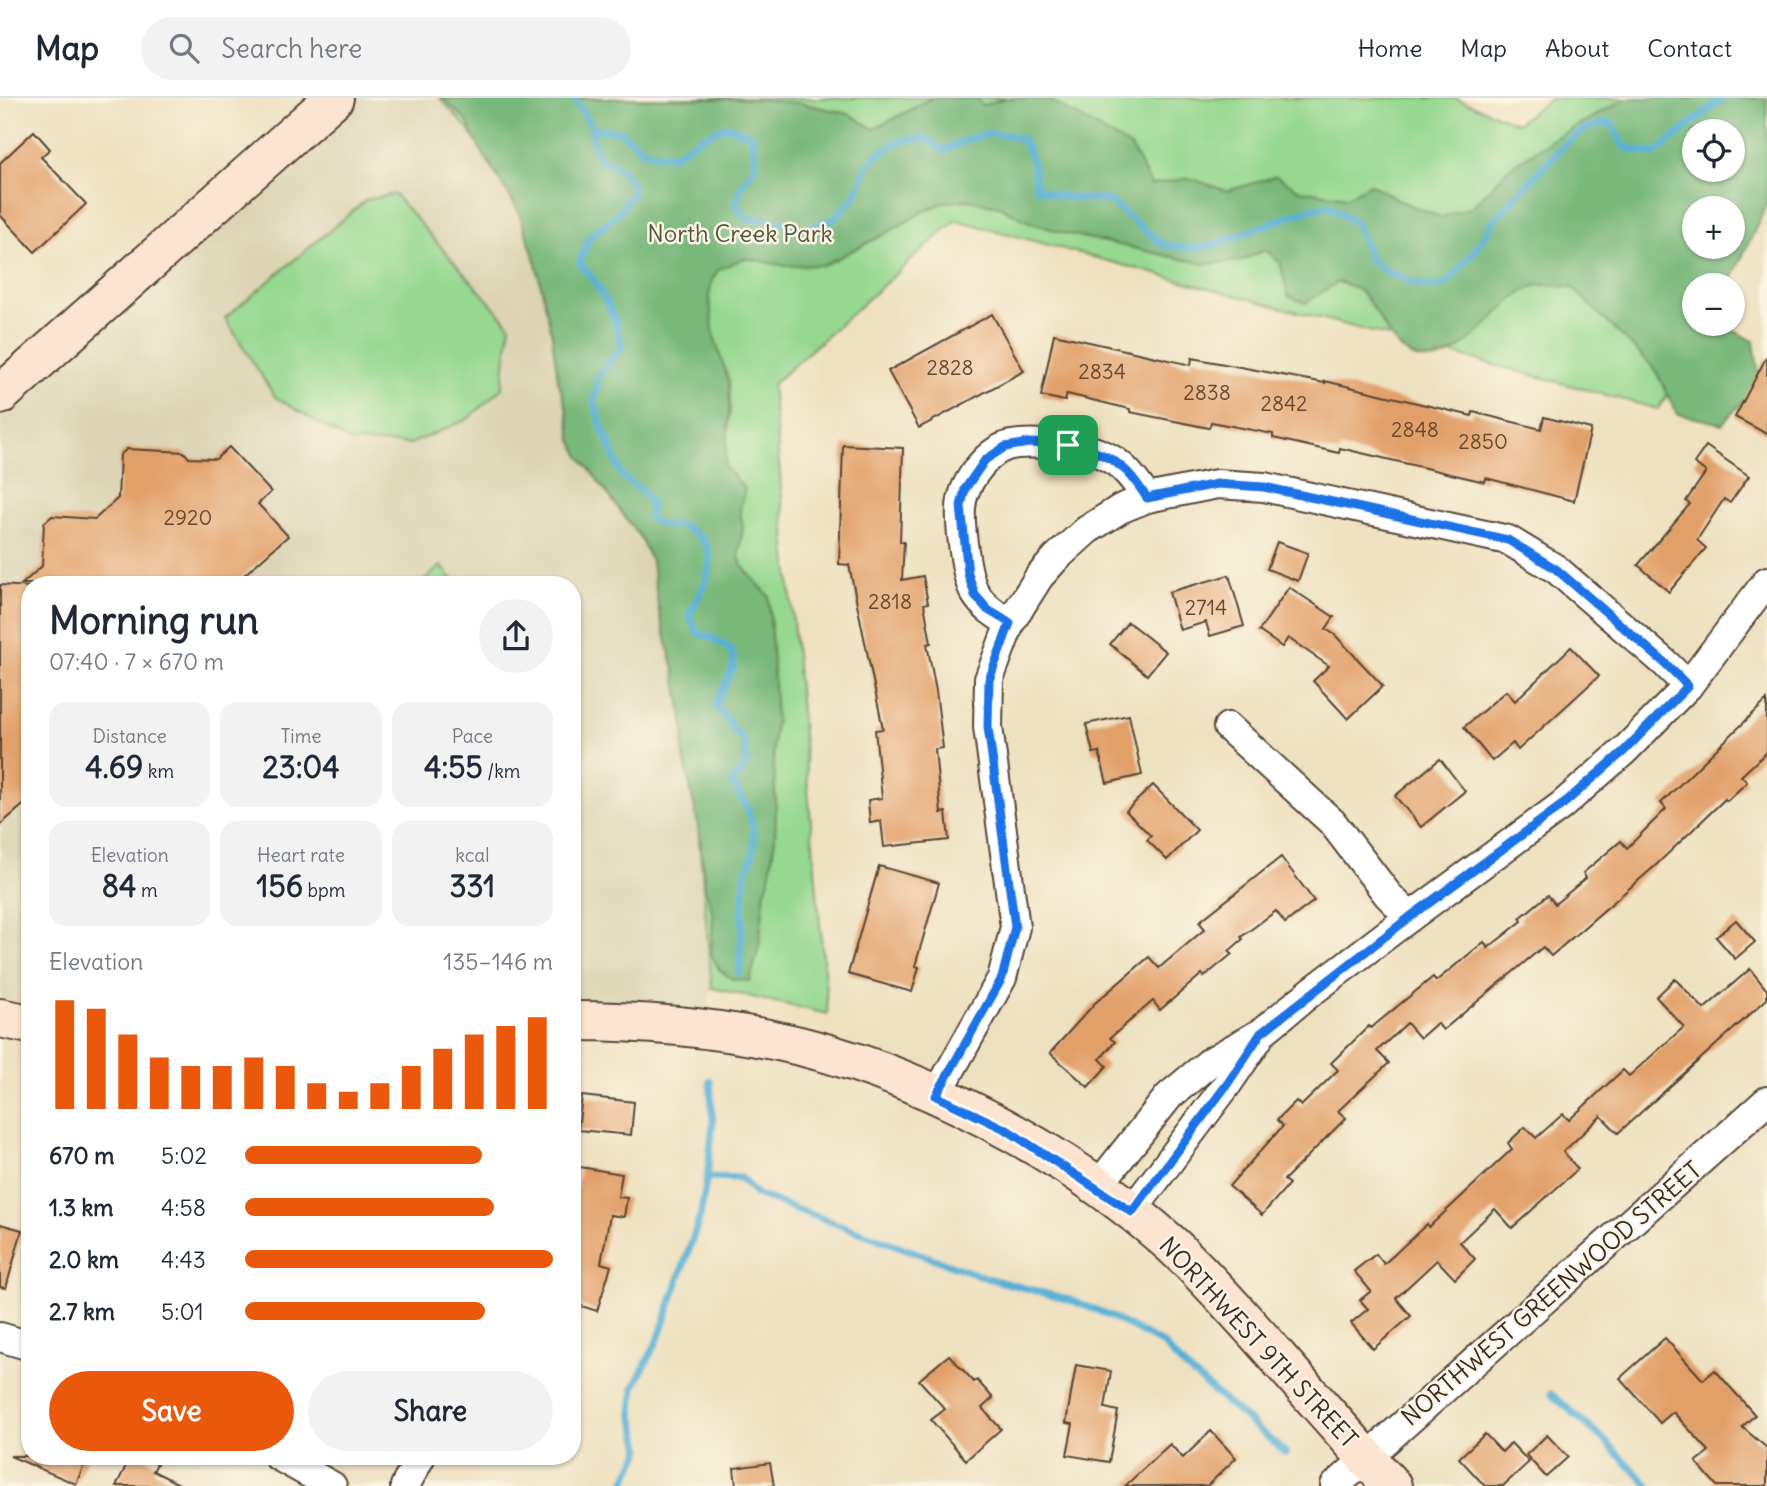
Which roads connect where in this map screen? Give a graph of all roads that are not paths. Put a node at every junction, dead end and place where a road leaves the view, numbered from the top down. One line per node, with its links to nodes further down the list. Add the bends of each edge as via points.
1 (334, 98): 2 (street)
2 (0, 395)
3 (1147, 498): 5 (street, via 1087,530 1056,558 1026,594); 5 (street, via 1112,459 1068,445 1005,447 985,460 965,489 961,506 968,574 975,595 988,610); 6 (street, via 1217,484 1264,487 1508,540 1556,569)
4 (1767, 581): 6 (street)
5 (1010, 623): 13 (street, via 989,680 988,727 1015,927 1002,978)
6 (1688, 686): 8 (street, via 1561,806)
7 (1228, 727): 8 (street, via 1332,822)
8 (1410, 917): 12 (street)
9 (0, 1018): 11 (street)
10 (581, 1021): 13 (street, NORTHWEST 9TH STREET, via 633,1021 780,1042)
11 (21, 1022)
12 (1261, 1033): 15 (street, via 1210,1062 1169,1096); 16 (street)
13 (936, 1096): 15 (street, NORTHWEST 9TH STREET, via 1007,1130)
14 (1767, 1101): 19 (street, NORTHWEST GREENWOOD STREET)
15 (1097, 1187): 16 (street, NORTHWEST 9TH STREET)
16 (1132, 1212): 19 (street, NORTHWEST 9TH STREET, via 1204,1277)
17 (0, 1337): 18 (street)
18 (21, 1343)
19 (1366, 1457): 24 (street, NORTHWEST GREENWOOD STREET); 25 (street, NORTHWEST 9TH STREET)
20 (294, 1465): 22 (street)
21 (416, 1465): 23 (street)
22 (332, 1486)
23 (405, 1486)
24 (1335, 1486)
25 (1392, 1486)

